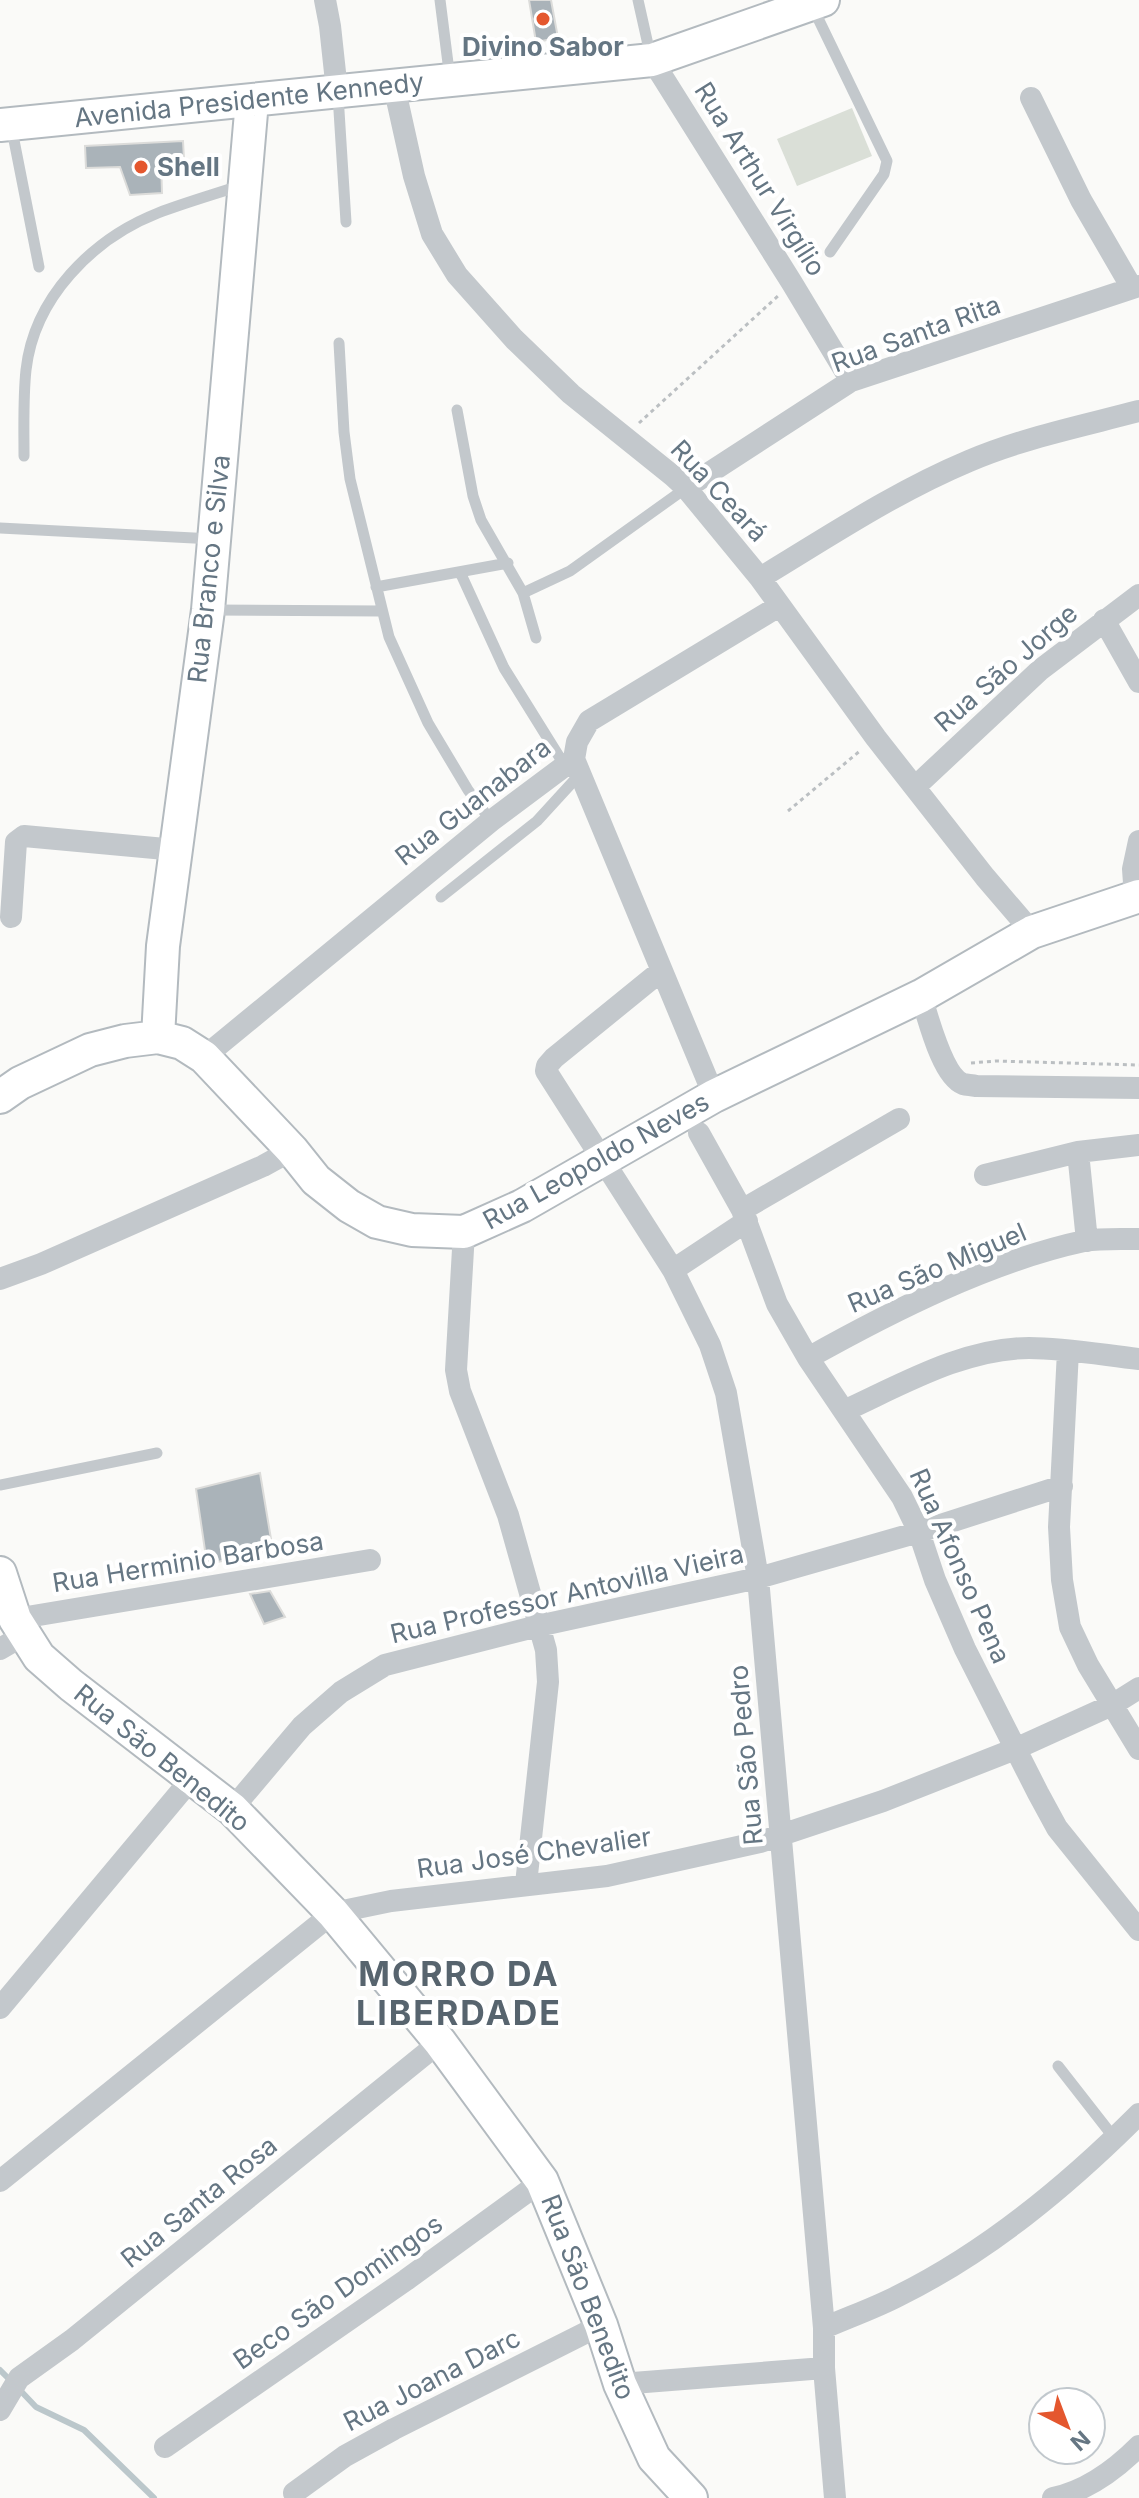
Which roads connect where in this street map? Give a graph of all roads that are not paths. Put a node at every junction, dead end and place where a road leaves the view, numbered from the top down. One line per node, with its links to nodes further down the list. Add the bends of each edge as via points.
1 (325, 0): 8 (street)
2 (440, 0): 6 (lane)
3 (638, 0): 5 (lane, Rua Arthur Virgílio)
4 (817, 2): 5 (street, Avenida Presidente Kennedy); 14 (lane, via 887,161 884,174)
5 (652, 60): 6 (street, Avenida Presidente Kennedy); 18 (street, Rua Arthur Virgílio)
6 (450, 80): 7 (street, Avenida Presidente Kennedy)
7 (394, 86): 8 (street, Avenida Presidente Kennedy); 22 (street, Rua Ceará, via 432,234 457,275 571,394)
8 (337, 91): 10 (street, Avenida Presidente Kennedy); 13 (lane)
9 (1031, 98): 16 (street, via 1081,200)
10 (252, 101): 11 (street, Avenida Presidente Kennedy); 12 (street, Rua Branco e Silva)
11 (5, 125): 15 (lane)
12 (244, 185): 21 (lane, via 156,214 114,237 54,293 37,326 26,368); 24 (street, Rua Branco e Silva)
13 (346, 222)
14 (830, 252)
15 (39, 267)
16 (1136, 287): 18 (street, Rua Santa Rita)
17 (339, 343): 28 (lane, via 350,479)
18 (851, 381): 22 (street, Rua Santa Rita)
19 (457, 410): 25 (lane, via 481,520)
20 (1139, 411): 27 (street, via 970,461 866,513)
21 (24, 456)
22 (686, 488): 27 (street, Rua Ceará); 29 (lane, via 570,571)
23 (0, 528): 24 (lane)
24 (214, 540): 32 (street, Rua Branco e Silva)
25 (508, 563): 26 (lane); 29 (lane)
26 (460, 572): 28 (lane); 37 (lane, via 504,668)
27 (760, 578): 31 (street, Rua Ceará)
28 (376, 587): 33 (lane)
29 (523, 593): 35 (lane)
30 (1139, 595): 34 (street, Rua São Jorge)
31 (779, 606): 37 (street, Rua Guanabara, via 599,713 582,732); 38 (street, Rua Ceará)
32 (208, 610): 33 (lane); 41 (street, Rua Branco e Silva)
33 (381, 611): 39 (lane, via 428,723)
34 (1104, 620): 36 (street); 38 (street, Rua São Jorge, via 1040,670)
35 (536, 638)
36 (1139, 682)
37 (573, 766): 39 (street, Rua Guanabara); 43 (lane, via 537,821); 46 (street)
38 (915, 787): 45 (street, Rua Ceará)
39 (491, 821): 49 (street, Rua Guanabara)
40 (1139, 841): 42 (street, via 1133,869)
41 (176, 850): 44 (street, via 24,836 16,842); 48 (street, Rua Branco e Silva)
42 (1137, 896): 45 (street, Rua Leopoldo Neves)
43 (441, 897)
44 (11, 917)
45 (1032, 932): 47 (street, Rua Leopoldo Neves)
46 (661, 971): 51 (street); 58 (street, Rua São Pedro, via 547,1066 548,1076)
47 (921, 996): 50 (street, via 947,1065 961,1084); 51 (street, Rua Leopoldo Neves)
48 (158, 1037): 49 (street, Rua Leopoldo Neves, via 182,1043); 52 (street, Rua Leopoldo Neves, via 90,1050)
49 (204, 1057): 56 (street, Rua Leopoldo Neves)
50 (1139, 1088)
51 (714, 1096): 58 (street, Rua Leopoldo Neves)
52 (0, 1097)
53 (899, 1119): 60 (street)
54 (699, 1133): 60 (street, Rua Afonso Pena)
55 (1139, 1145): 57 (street)
56 (292, 1150): 61 (street, Rua Leopoldo Neves, via 316,1180 377,1222); 65 (street)
57 (1078, 1152): 59 (street); 63 (street)
58 (600, 1159): 61 (street, Rua Leopoldo Neves, via 522,1206); 64 (street, Rua São Pedro)
59 (985, 1175)
60 (745, 1215): 64 (street); 67 (street, Rua Afonso Pena, via 777,1304)
61 (464, 1232): 77 (street, via 456,1370 508,1515)
62 (1139, 1239): 63 (street, Rua São Miguel)
63 (1087, 1241): 67 (street, Rua São Miguel, via 949,1287)
64 (673, 1270): 76 (street, Rua São Pedro, via 710,1345 726,1393)
65 (0, 1279)
66 (1068, 1351): 68 (street); 69 (street, via 1027,1348 989,1353); 72 (street)
67 (808, 1358): 69 (street, Rua Afonso Pena)
68 (1139, 1359)
69 (844, 1411): 73 (street, Rua Afonso Pena)
70 (157, 1453): 71 (lane)
71 (0, 1485)
72 (1062, 1486): 73 (street, Rua Professor Antovilla Vieira); 80 (street, via 1062,1580 1070,1627)
73 (919, 1532): 76 (street, Rua Professor Antovilla Vieira); 81 (street, Rua Afonso Pena, via 965,1649)
74 (370, 1560): 78 (street, Rua Herminio Barbosa)
75 (0, 1573): 78 (street, Rua São Benedito)
76 (758, 1578): 77 (street, Rua Professor Antovilla Vieira); 85 (street, Rua São Pedro)
77 (538, 1626): 84 (street, Rua Professor Antovilla Vieira, via 385,1665 341,1692 302,1726); 86 (street, via 548,1682)
78 (13, 1634): 83 (street, Rua São Benedito)
79 (1139, 1688): 80 (street, Rua José Chevalier)
80 (1112, 1705): 81 (street, Rua José Chevalier); 82 (street)
81 (1015, 1749): 85 (street, Rua José Chevalier); 88 (street, Rua Afonso Pena, via 1057,1828)
82 (1139, 1749)
83 (193, 1777): 84 (street, Rua São Benedito); 89 (street)
84 (232, 1809): 87 (street, Rua São Benedito)
85 (782, 1834): 86 (street, Rua José Chevalier, via 607,1876); 97 (street, Rua São Pedro)
86 (526, 1884): 87 (street, Rua José Chevalier)
87 (333, 1913): 90 (street, Rua São Benedito); 94 (street, Rua José Chevalier)
88 (1139, 1930)
89 (0, 2008)
90 (440, 2042): 95 (street, Rua São Benedito); 100 (street, Rua Santa Rosa)
91 (1058, 2066): 93 (lane)
92 (1139, 2114): 93 (street)
93 (1115, 2139): 97 (street, via 1047,2200 963,2259 899,2296)
94 (0, 2181)
95 (542, 2181): 96 (street, Rua São Benedito); 102 (street, Beco São Domingos)
96 (601, 2325): 99 (street, Rua São Benedito); 104 (street, Rua Joana Darc, via 345,2456)
97 (824, 2328): 98 (street, Rua São Pedro)
98 (824, 2368): 99 (street); 107 (street, Rua São Pedro)
99 (620, 2384): 103 (street, Rua São Benedito)
100 (10, 2393)
101 (1139, 2446): 108 (street, via 1102,2478)
102 (165, 2447)
103 (654, 2458): 105 (street); 106 (street, Rua São Benedito)
104 (294, 2493)
105 (655, 2498)
106 (691, 2498)
107 (835, 2498)
108 (1053, 2498)

